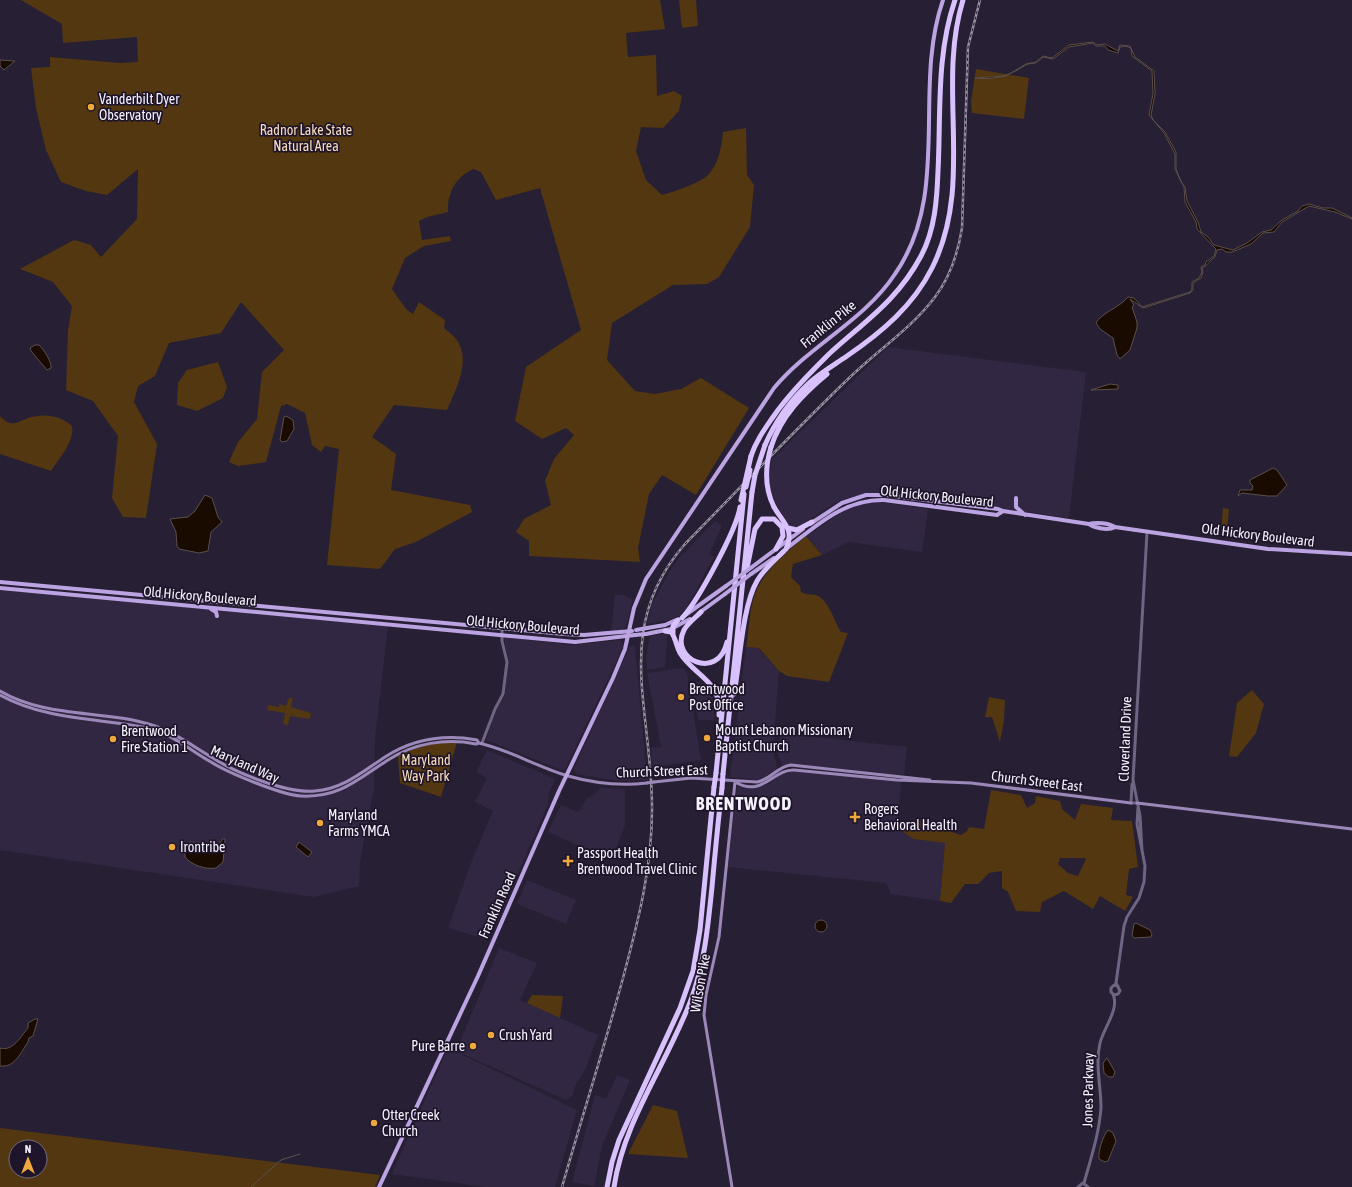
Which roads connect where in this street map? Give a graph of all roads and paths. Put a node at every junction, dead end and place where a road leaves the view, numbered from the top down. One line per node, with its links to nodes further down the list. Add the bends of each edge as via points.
1 (943, 0): 30 (main road, Franklin Pike, via 932,45 925,199 908,253 895,276 877,298 794,366 770,393 646,579 634,608)
2 (954, 0): 5 (highway, via 943,48 937,200 932,228 922,254 907,280 886,305 796,387 772,418)
3 (964, 0): 4 (highway, via 954,43 953,188 945,237 928,276 908,304 884,328 813,380 797,396 778,420)
4 (768, 446): 10 (highway, bridge, via 766,481 774,507); 23 (highway, bridge, via 755,475 752,492)
5 (752, 456): 26 (highway, bridge, via 736,523 698,596); 27 (highway, bridge, via 744,494)
6 (1016, 498): 8 (main road, via 1016,507)
7 (1003, 512): 8 (main road, Old Hickory Boulevard); 9 (main road, Old Hickory Boulevard, via 998,509 876,495 847,500); 14 (main road, Old Hickory Boulevard, via 997,515 875,500 854,503 834,513)
8 (1026, 515): 11 (main road, Old Hickory Boulevard, via 1089,524 1093,527 1115,527)
9 (812, 522): 10 (highway, via 796,530); 12 (main road, Old Hickory Boulevard)
10 (787, 527): 12 (highway)
11 (1147, 532): 15 (main road, Old Hickory Boulevard, via 1268,550); 49 (street, Cloverland Drive)
12 (789, 539): 13 (main road, Old Hickory Boulevard); 14 (highway)
13 (776, 549): 23 (highway, via 782,536 782,527 774,519 762,520 754,530); 26 (main road, Old Hickory Boulevard, bridge)
14 (785, 550): 24 (main road, Old Hickory Boulevard, bridge); 39 (highway, via 766,568 750,597)
15 (1352, 554)
16 (0, 582): 17 (main road, Old Hickory Boulevard)
17 (38, 586): 19 (main road); 20 (main road, Old Hickory Boulevard)
18 (0, 588): 19 (main road, Old Hickory Boulevard)
19 (37, 591): 21 (main road, Old Hickory Boulevard)
20 (154, 597): 21 (main road); 28 (main road, Old Hickory Boulevard)
21 (154, 602): 22 (main road, Old Hickory Boulevard)
22 (209, 607): 25 (main road); 32 (main road, Old Hickory Boulevard)
23 (741, 608): 39 (highway)
24 (701, 612): 27 (highway, via 682,635 683,650 694,662 710,663 721,656); 29 (main road, Old Hickory Boulevard)
25 (217, 616)
26 (680, 619): 29 (highway); 30 (main road, Old Hickory Boulevard, bridge, via 665,625)
27 (731, 625): 47 (highway)
28 (502, 629): 30 (main road, Old Hickory Boulevard, via 575,635); 32 (street)
29 (673, 629): 31 (main road, Old Hickory Boulevard); 34 (highway)
30 (630, 631): 33 (main road, Franklin Road)
31 (665, 631): 33 (main road, Old Hickory Boulevard, bridge); 34 (highway, via 671,632)
32 (502, 635): 33 (main road, Old Hickory Boulevard, via 575,642); 44 (street, via 507,662 503,694)
33 (629, 636): 48 (main road, Franklin Road, via 613,678)
34 (674, 636): 47 (highway, via 680,653 709,682 716,695 720,710)
35 (0, 691): 37 (main road, Maryland Way, via 21,702)
36 (0, 695): 38 (main road, Maryland Way)
37 (39, 707): 38 (main road); 40 (main road, Maryland Way)
38 (38, 711): 41 (main road, Maryland Way)
39 (730, 712): 66 (highway, bridge, via 707,929 699,974 687,1010 627,1139)
40 (118, 718): 41 (main road); 45 (main road, Maryland Way, via 162,728)
41 (114, 722): 46 (main road, Maryland Way, via 153,728)
42 (438, 737): 43 (main road); 44 (main road, Maryland Way, via 461,737); 50 (main road, Maryland Way, via 405,746)
43 (439, 742): 44 (main road, Maryland Way, via 454,740); 53 (main road, Maryland Way, via 398,754)
44 (480, 743): 48 (main road, Maryland Way)
45 (201, 750): 46 (main road); 51 (main road, Maryland Way)
46 (198, 754): 51 (main road, Maryland Way, via 220,768)
47 (716, 772): 65 (highway, bridge, via 700,930 693,972 680,1008 617,1144)
48 (567, 776): 52 (main road, Church Street East, bridge, via 612,784 692,778); 64 (main road, Franklin Road, via 478,976)
49 (1133, 776): 58 (street); 59 (street, Cloverland Drive)
50 (353, 779): 53 (main road); 54 (main road, Maryland Way)
51 (259, 781): 55 (main road, Maryland Way); 57 (main road, Maryland Way)
52 (735, 782): 58 (main road, Church Street East, via 761,781 781,768 791,765 971,783); 67 (main road, Wilson Pike, via 718,942 704,1012)
53 (356, 783): 56 (main road, Maryland Way)
54 (336, 787): 55 (main road, Maryland Way, via 316,791); 56 (main road)
55 (292, 790): 57 (main road)
56 (337, 792): 57 (main road, Maryland Way, via 316,796)
57 (292, 795)
58 (1131, 803): 59 (street, Church Street East)
59 (1137, 803): 60 (main road); 61 (street, via 1142,829 1144,882 1139,898 1124,926)
60 (1352, 829)
61 (1116, 985): 62 (street, via 1120,991); 62 (street, via 1111,990)
62 (1115, 996): 63 (street, Jones Parkway, via 1113,1010 1100,1043 1099,1130)
63 (1084, 1183): 68 (street); 69 (street)
64 (379, 1187)
65 (607, 1187)
66 (614, 1187)
67 (732, 1187)
68 (1078, 1187)
69 (1088, 1187)

